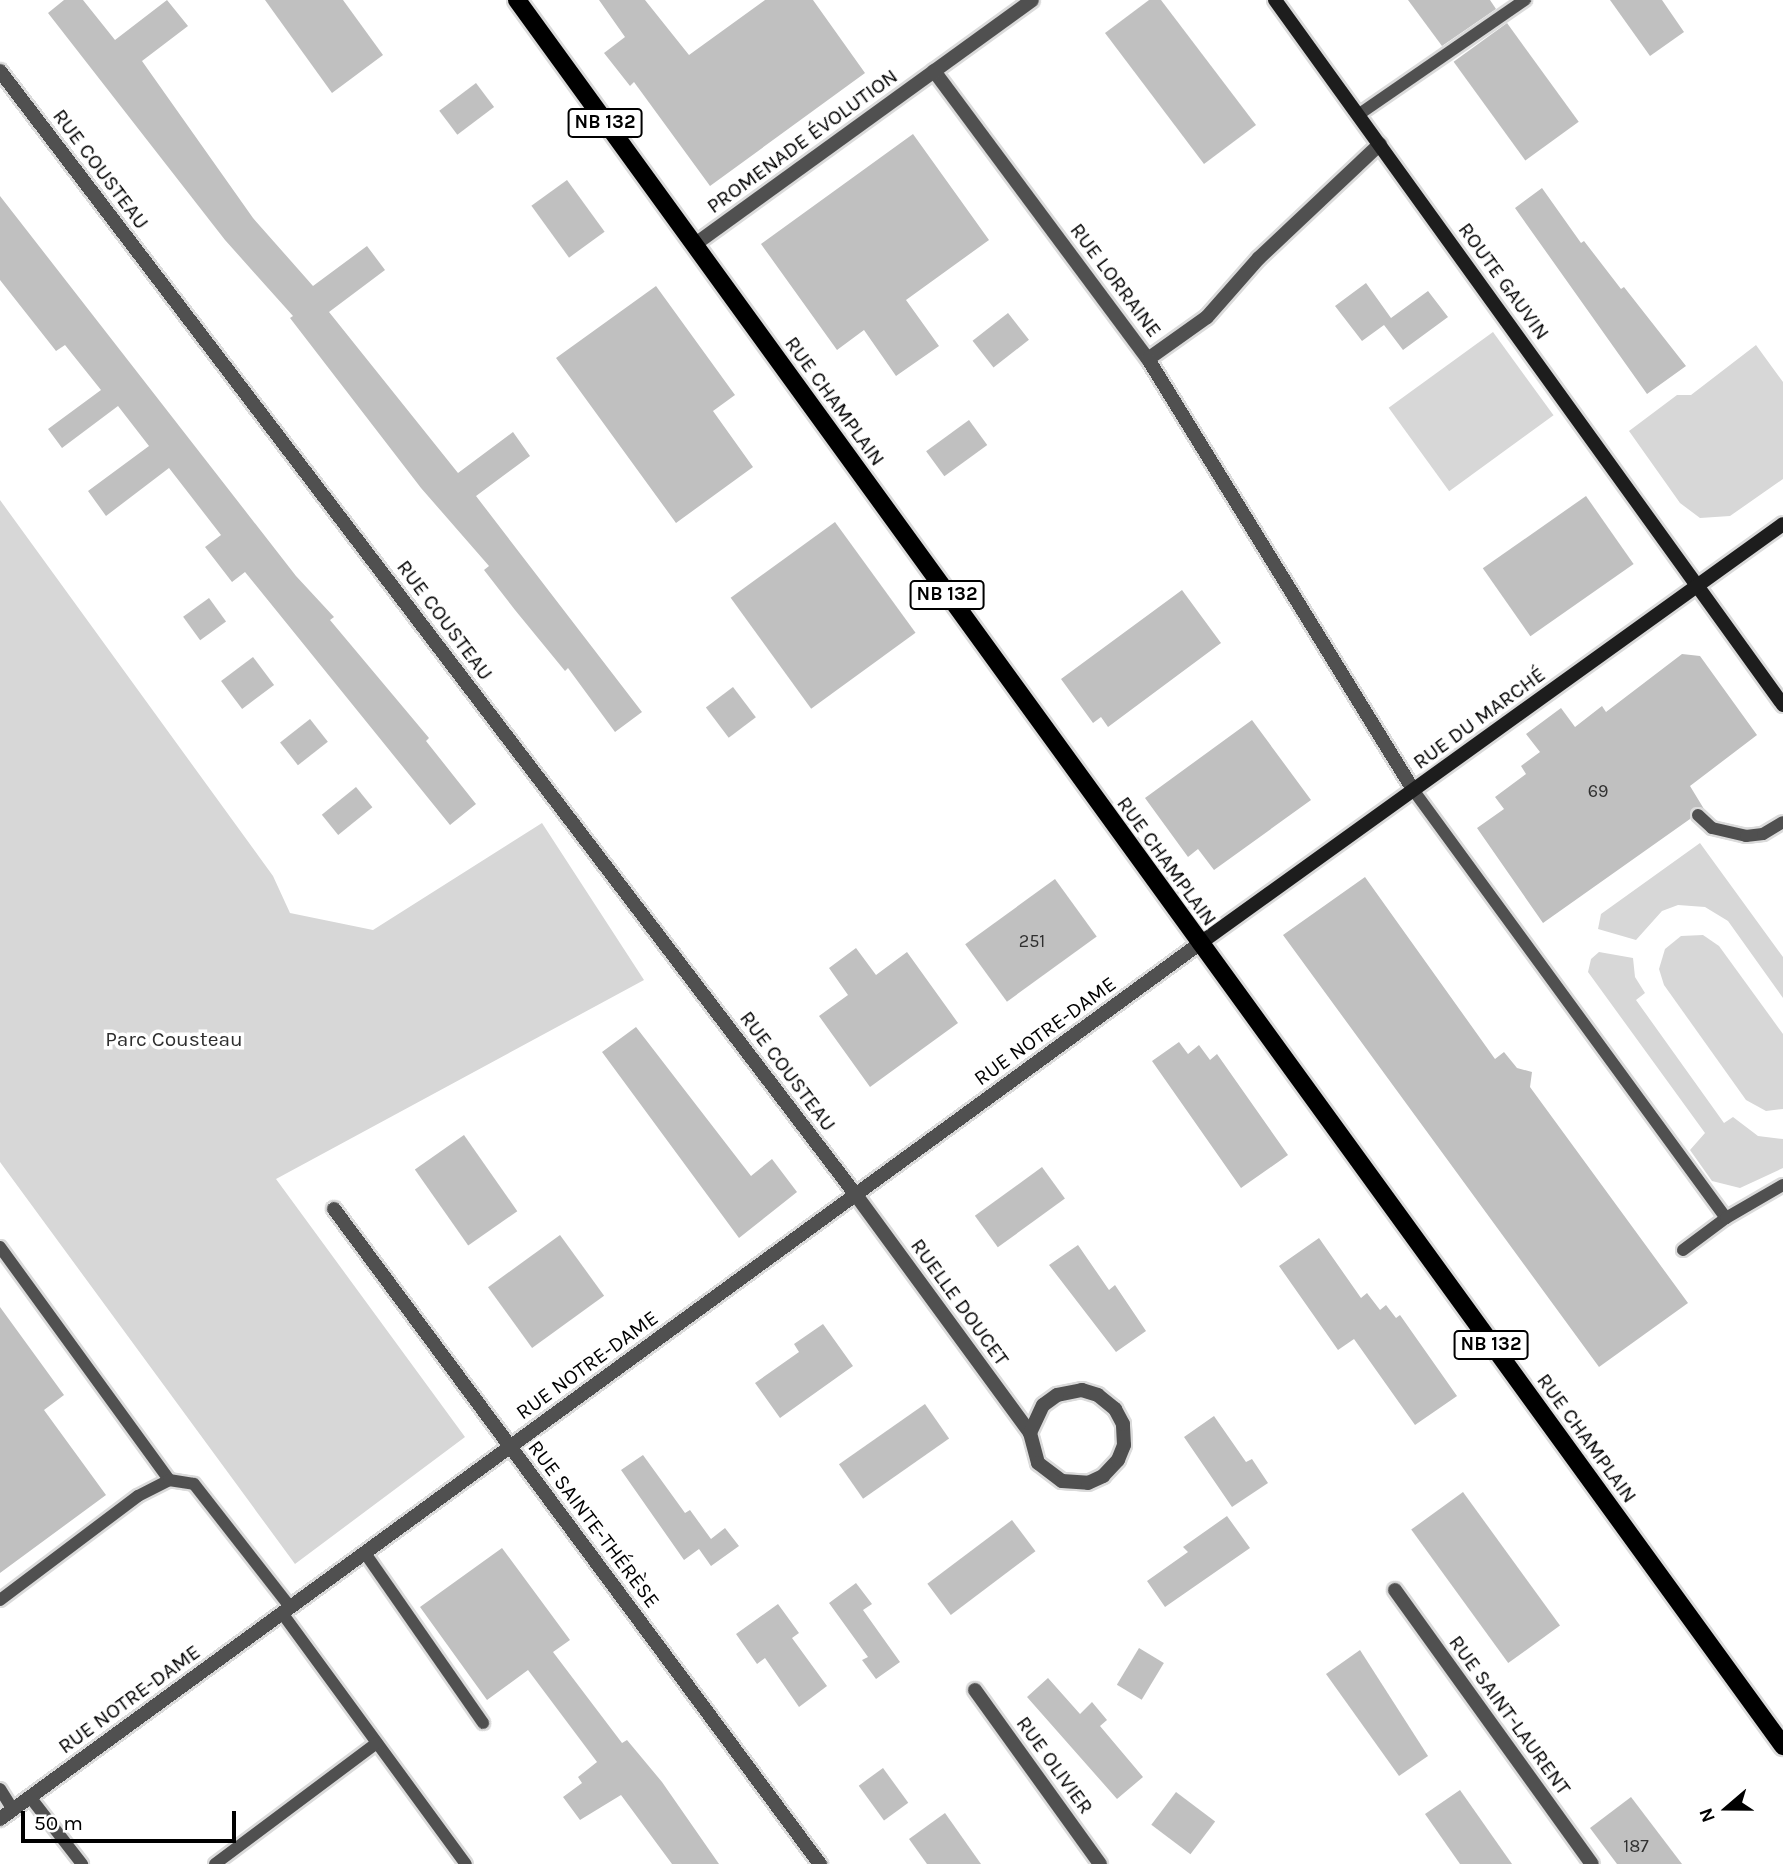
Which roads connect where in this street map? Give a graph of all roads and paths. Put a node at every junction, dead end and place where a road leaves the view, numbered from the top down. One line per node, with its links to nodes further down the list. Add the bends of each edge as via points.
1 (517, 0): 9 (main road, RUE CHAMPLAIN / NB 132)
2 (1032, 0): 6 (street)
3 (1275, 0): 7 (street, ROUTE GAUVIN)
4 (1525, 0): 7 (lane)
5 (0, 71): 19 (street, RUE COUSTEAU)
6 (934, 71): 9 (street, PROMENADE ÉVOLUTION); 10 (street, RUE LORRAINE)
7 (1358, 115): 8 (street, ROUTE GAUVIN)
8 (1380, 144): 10 (street, RUE LORRAINE, via 1259,258 1207,317); 12 (street, ROUTE GAUVIN)
9 (694, 245): 17 (main road, RUE CHAMPLAIN / NB 132)
10 (1149, 359): 14 (street)
11 (1783, 524): 12 (street, RUE DU MARCHÉ)
12 (1698, 587): 13 (street, ROUTE GAUVIN); 14 (street, RUE DU MARCHÉ)
13 (1783, 705)
14 (1414, 791): 17 (street, RUE DU MARCHÉ); 21 (lane)
15 (1698, 815): 16 (lane, via 1712,828 1746,836)
16 (1783, 822)
17 (1199, 944): 19 (street, RUE NOTRE-DAME); 34 (main road, RUE CHAMPLAIN / NB 132)
18 (1783, 1185): 21 (lane)
19 (856, 1195): 24 (street, RUELLE DOUCET); 25 (street, RUE NOTRE-DAME)
20 (334, 1209): 25 (street, RUE SAINTE-THÉRÈSE)
21 (1726, 1218): 23 (lane)
22 (0, 1247): 26 (lane)
23 (1683, 1250)
24 (1030, 1433): 24 (street, RUELLE DOUCET, via 1038,1463 1048,1474 1078,1484 1103,1476 1124,1445 1115,1409 1098,1395 1082,1390 1066,1391 1043,1405)
25 (510, 1447): 27 (street, RUE NOTRE-DAME); 42 (street, RUE SAINTE-THÉRÈSE)
26 (169, 1480): 29 (lane, via 138,1496); 30 (lane, via 194,1484)
27 (365, 1553): 30 (street, RUE NOTRE-DAME); 32 (lane)
28 (1395, 1590): 44 (street, RUE SAINT-LAURENT)
29 (0, 1600)
30 (286, 1610): 33 (lane); 36 (street, RUE NOTRE-DAME)
31 (975, 1690): 43 (street, RUE OLIVIER)
32 (483, 1723)
33 (377, 1743): 40 (lane); 41 (lane)
34 (1783, 1745)
35 (0, 1789): 37 (lane)
36 (30, 1797): 37 (street, RUE NOTRE-DAME); 39 (lane)
37 (13, 1810): 38 (street, RUE NOTRE-DAME)
38 (0, 1819)
39 (82, 1864)
40 (215, 1864)
41 (466, 1864)
42 (820, 1864)
43 (1100, 1864)
44 (1592, 1864)

